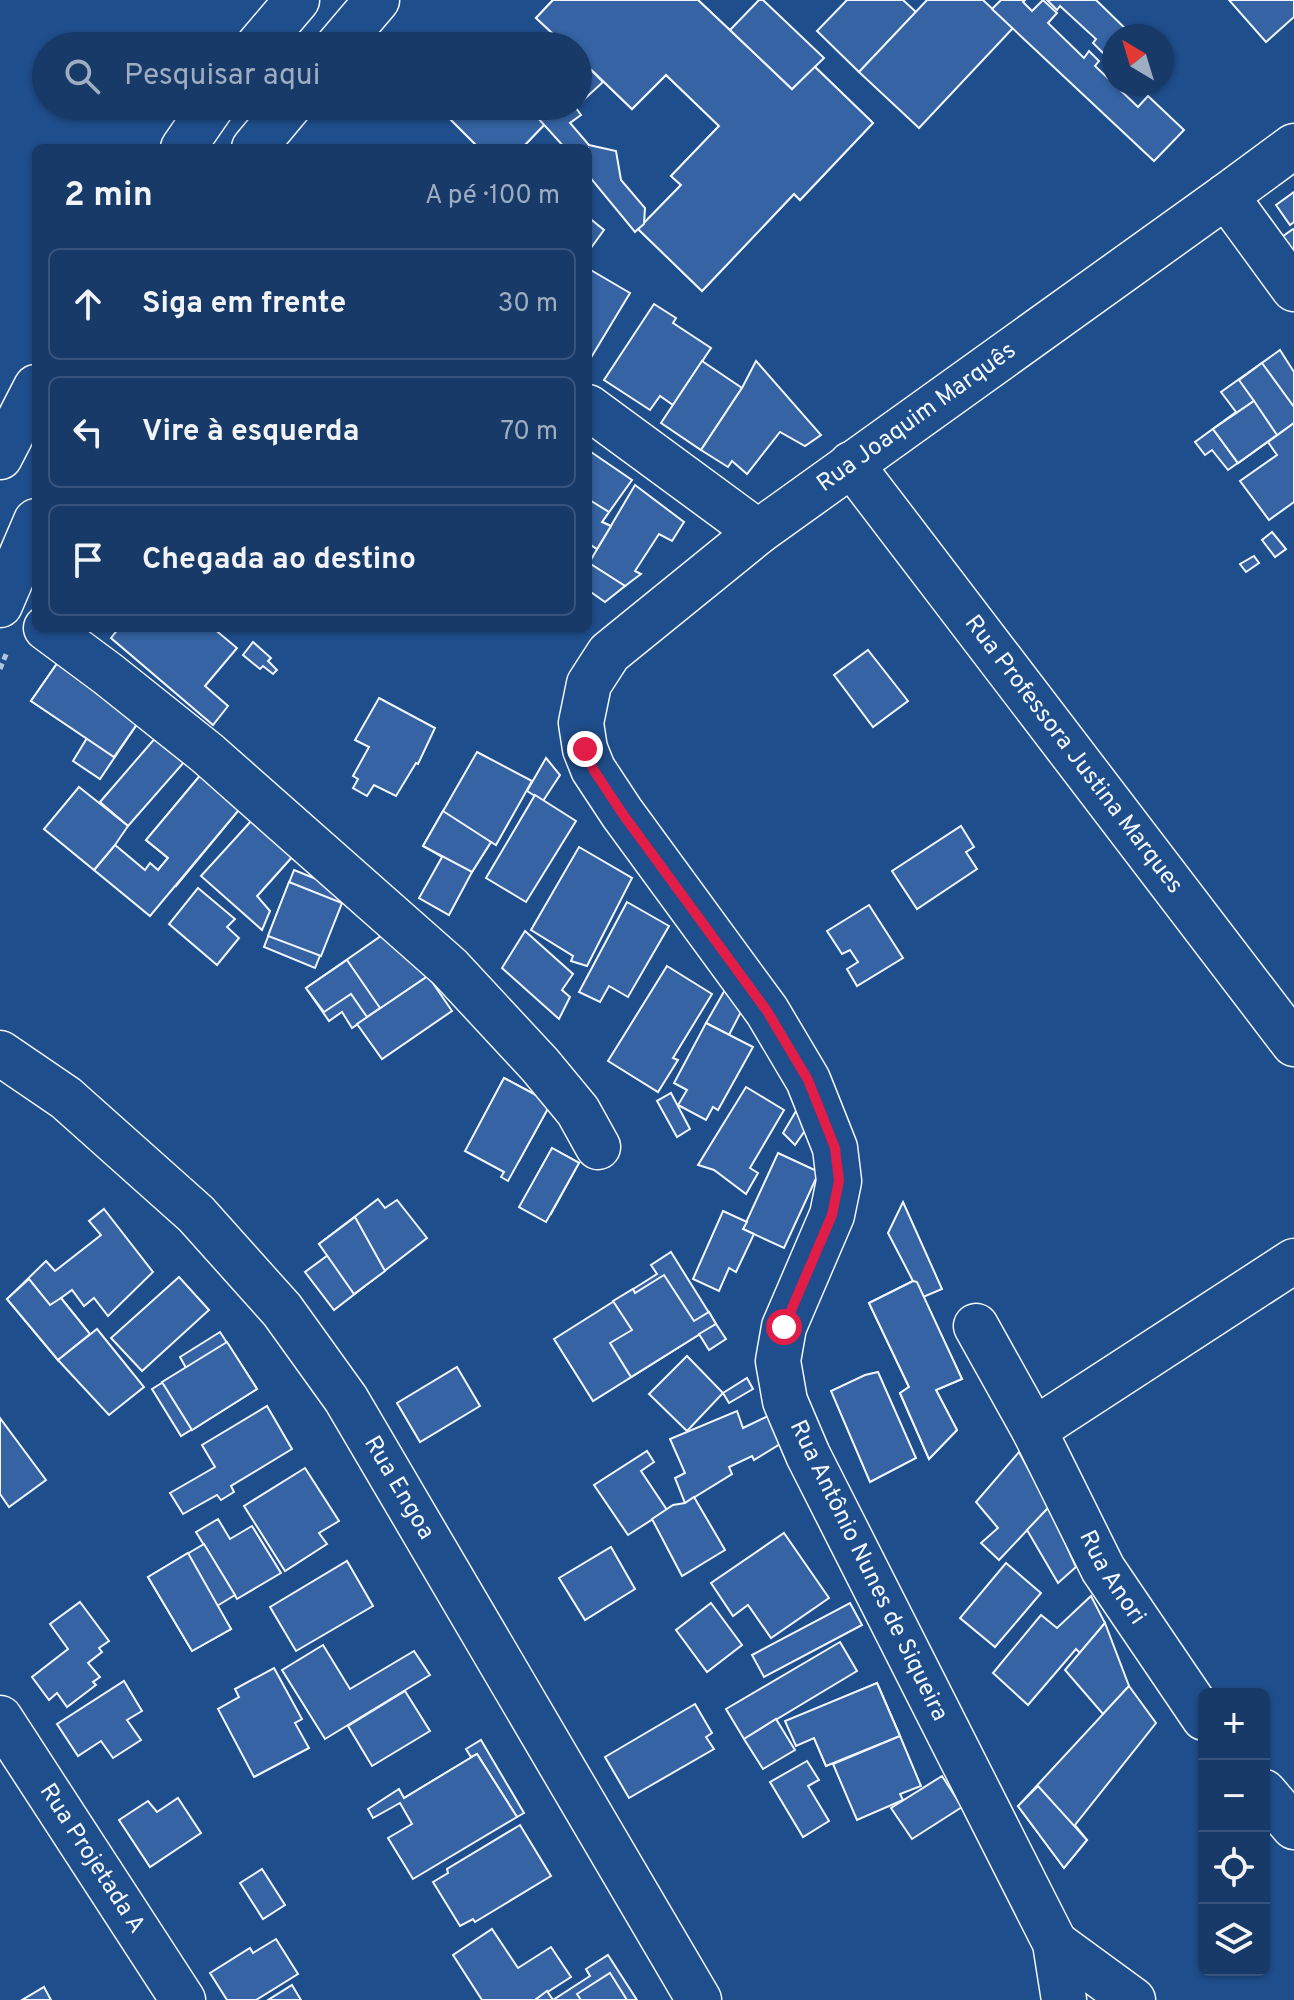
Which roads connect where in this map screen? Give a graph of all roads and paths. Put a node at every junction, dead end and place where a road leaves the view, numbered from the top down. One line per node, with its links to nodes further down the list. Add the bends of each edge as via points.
1 (297, 0): 3 (street)
2 (377, 0): 4 (street)
3 (270, 32)
4 (350, 32)
5 (202, 120): 7 (street)
6 (277, 120): 8 (street)
7 (186, 144)
8 (257, 144)
9 (1294, 146): 10 (street, Rua Joaquim Marquês)
10 (1226, 196): 11 (street); 15 (street, Rua Joaquim Marquês)
11 (1294, 289)
12 (32, 395): 14 (street)
13 (592, 410): 16 (street)
14 (0, 457)
15 (851, 464): 16 (street, Rua Joaquim Marquês); 21 (street, Rua Professora Justina Marques)
16 (758, 532): 20 (street, Rua Joaquim Marquês, via 609,653 589,684)
17 (32, 536): 18 (street)
18 (13, 607)
19 (51, 632): 23 (street, via 207,753 449,967 540,1065 578,1111)
20 (581, 723): 31 (street, Rua Antônio Nunes de Siqueira, via 593,769 767,1011 808,1080 835,1148 839,1181 832,1215 784,1327 778,1361 785,1401)
21 (1294, 1044)
22 (0, 1053): 33 (street, Rua Engoa, via 66,1098 196,1214 282,1310 346,1399)
23 (598, 1147)
24 (1294, 1261): 26 (street)
25 (976, 1326): 26 (street, Rua Anori)
26 (1034, 1430): 27 (street, Rua Anori, via 1103,1569)
27 (1198, 1709)
28 (0, 1718): 32 (street, Rua Projetada A)
29 (1270, 1799): 30 (street)
30 (1294, 1827)
31 (1055, 1943): 34 (street, Rua Antônio Nunes de Siqueira); 35 (street)
32 (183, 2000)
33 (699, 2000)
34 (1064, 2000)
35 (1133, 2000)

